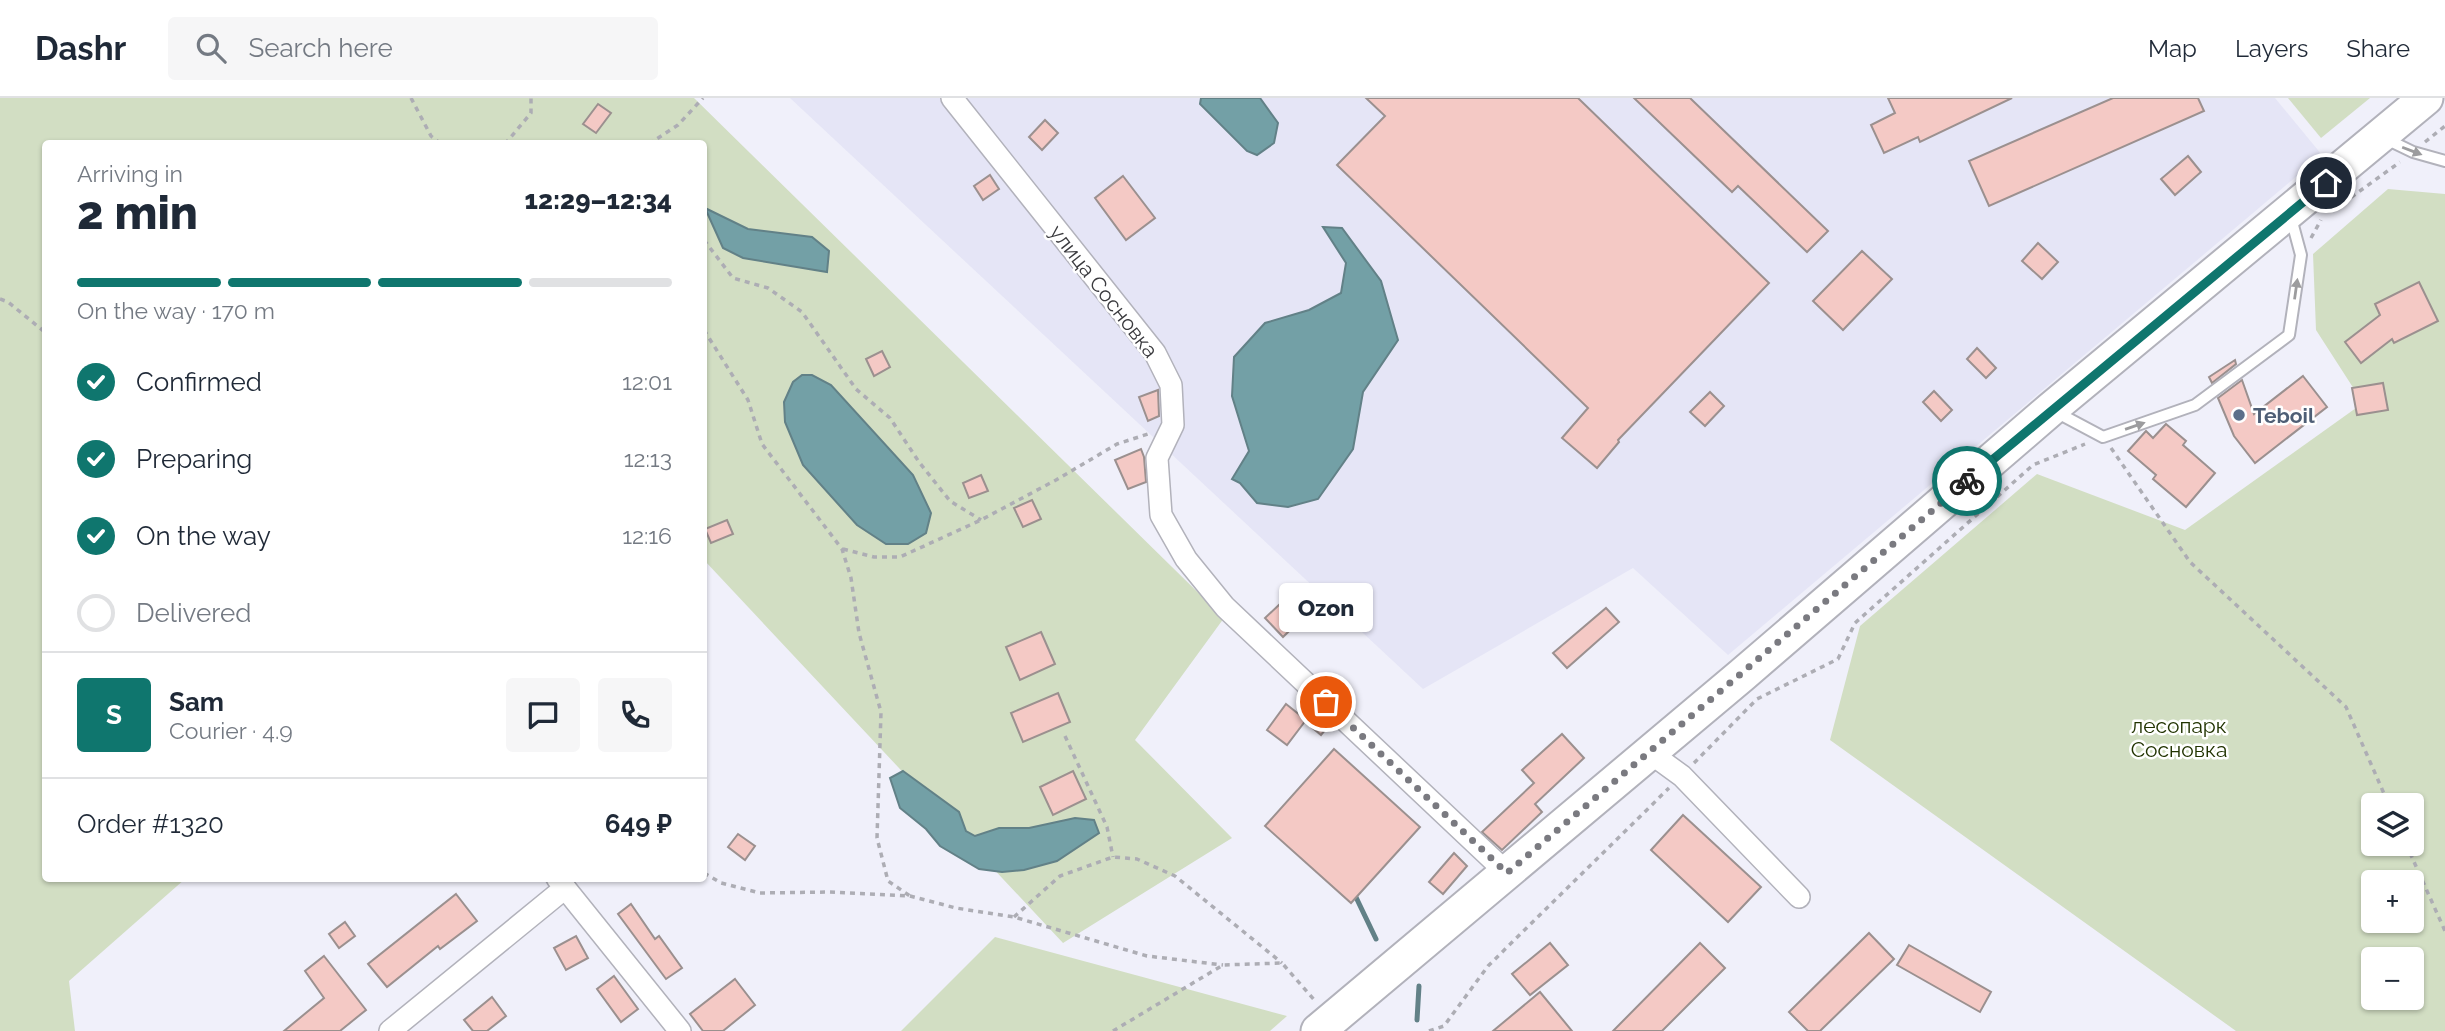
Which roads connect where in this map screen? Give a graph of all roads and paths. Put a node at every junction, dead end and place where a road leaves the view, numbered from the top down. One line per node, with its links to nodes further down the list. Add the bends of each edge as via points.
1 (411, 98): 9 (path)
2 (531, 98): 10 (path, via 531,113)
3 (704, 98): 8 (path)
4 (952, 98): 24 (street, улица Сосновка, via 1155,353 1171,385)
5 (2427, 98): 7 (main road)
6 (2445, 126): 13 (path)
7 (2382, 136): 13 (lane); 16 (main road)
8 (660, 137): 11 (path); 12 (path)
9 (436, 140)
10 (508, 140)
11 (655, 140)
12 (661, 140)
13 (2413, 152): 14 (lane); 15 (path)
14 (2445, 161)
15 (2332, 211)
16 (2289, 213): 19 (lane); 23 (main road)
17 (2322, 219): 19 (path)
18 (707, 244): 26 (path, via 733,278 768,288 802,312 856,388 890,418 950,501)
19 (2301, 255): 25 (lane, one-way to 19, via 2195,405 2289,335)
20 (0, 299): 21 (path)
21 (42, 330)
22 (707, 335): 27 (path, via 748,400 762,444)
23 (2051, 409): 25 (lane); 29 (main road)
24 (1173, 425): 26 (path, via 1117,444); 34 (street, улица Сосновка, via 1157,458 1161,514 1186,559 1225,607)
25 (2103, 437): 30 (path, via 2033,465 1855,623 1838,659 1757,699); 31 (path, via 2190,562 2346,707)
26 (981, 520): 27 (path, via 900,557 874,557)
27 (842, 549): 37 (path, via 881,712 877,838 888,881)
28 (1065, 736): 33 (path, via 1107,827)
29 (1649, 752): 30 (street); 34 (main road)
30 (1682, 776): 38 (street); 47 (path, via 1488,966 1444,1026)
31 (2384, 793)
32 (2411, 856): 40 (path)
33 (1113, 857): 39 (path, via 1060,876); 41 (path, via 1137,859 1175,876)
34 (1507, 873): 43 (main road)
35 (707, 875): 37 (path, via 760,893)
36 (561, 883): 44 (street); 45 (street)
37 (910, 896): 39 (path)
38 (1799, 897)
39 (1014, 917): 42 (path, via 1147,956)
40 (2445, 931)
41 (1282, 963): 42 (path); 43 (path)
42 (1223, 965): 46 (path)
43 (1325, 1025)
44 (390, 1031)
45 (680, 1031)
46 (1113, 1031)
47 (1429, 1031)

